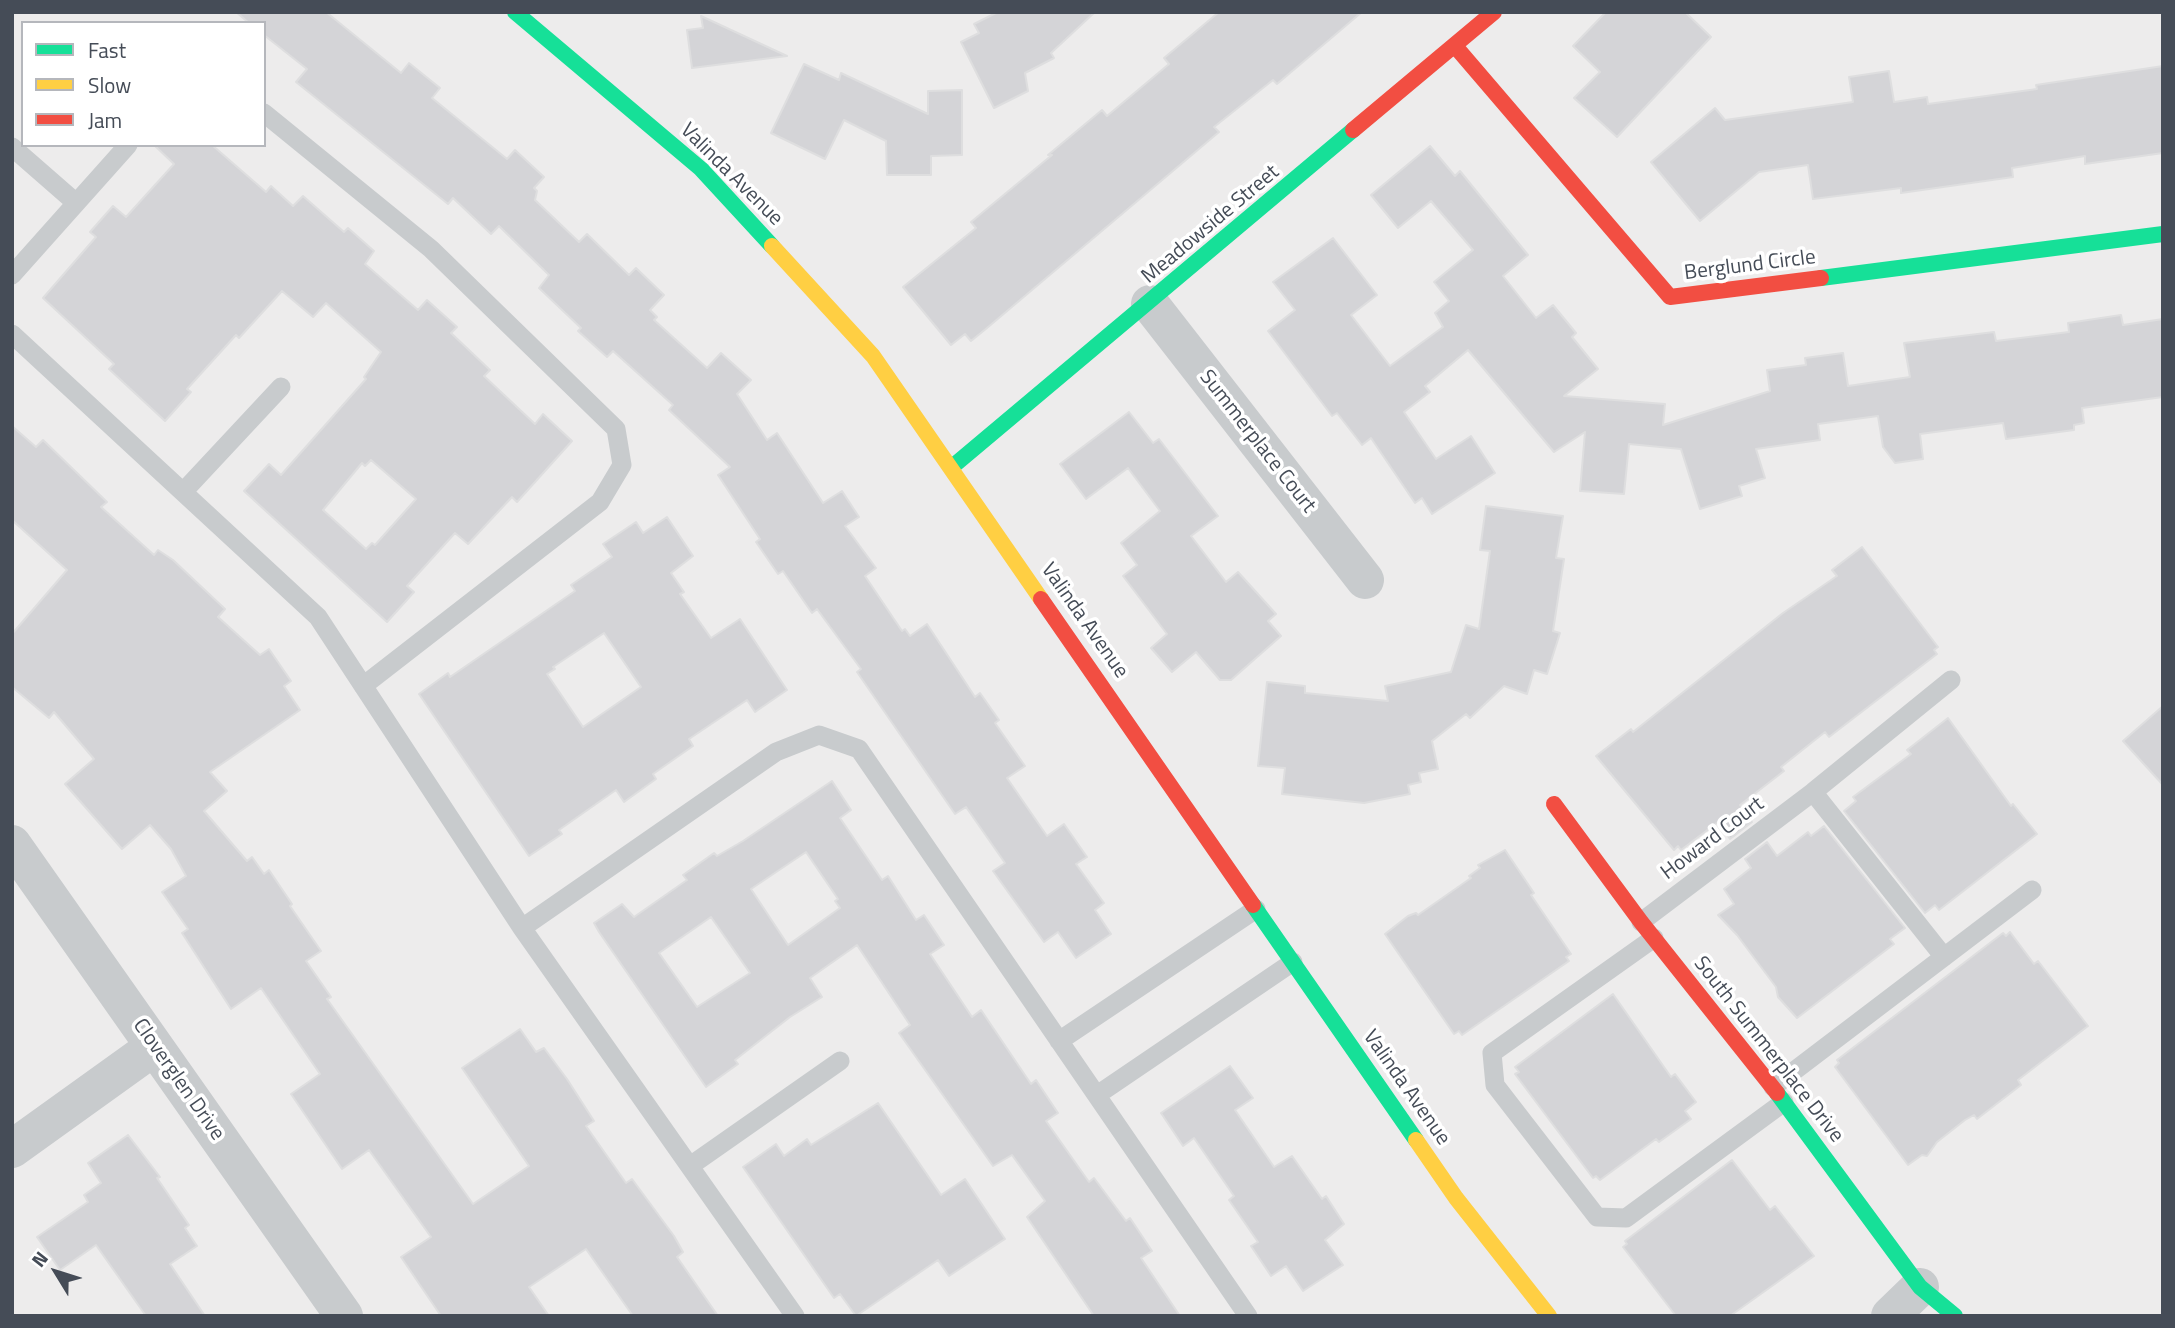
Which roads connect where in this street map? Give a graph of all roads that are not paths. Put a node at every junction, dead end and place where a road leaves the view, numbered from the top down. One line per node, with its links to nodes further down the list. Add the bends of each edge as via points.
1 (515, 12): 13 (street, Valinda Avenue, via 701,169 873,356)
2 (1494, 12): 3 (street, Meadowside Street)
3 (1455, 46): 8 (street, Berglund Circle, via 1670,297); 10 (street, Meadowside Street)
4 (266, 115): 17 (lane, via 431,249 615,429 622,465 600,502)
5 (12, 147): 7 (lane)
6 (126, 147): 7 (lane)
7 (75, 202): 9 (lane)
8 (2163, 234)
9 (12, 275)
10 (1150, 304): 13 (street, Meadowside Street); 15 (street, Summerplace Court)
11 (12, 334): 14 (lane)
12 (281, 387): 14 (lane)
13 (952, 467): 22 (street, Valinda Avenue)
14 (183, 492): 17 (lane, via 318,617)
15 (1365, 580)
16 (1951, 680): 18 (lane, Howard Court)
17 (363, 686): 24 (lane)
18 (1813, 792): 23 (lane, Howard Court); 26 (lane)
19 (1554, 804): 23 (street, South Summerplace Drive)
20 (12, 844): 29 (street, Cloverglen Drive)
21 (2032, 890): 26 (lane)
22 (1256, 909): 27 (street, Valinda Avenue); 28 (lane)
23 (1641, 922): 25 (street, South Summerplace Drive)
24 (523, 928): 28 (lane, via 776,752 819,735 859,749); 34 (lane)
25 (1654, 938): 31 (street, South Summerplace Drive); 31 (lane, via 1492,1053 1495,1085 1597,1217 1626,1218)
26 (1944, 957): 31 (lane)
27 (1293, 961): 32 (lane); 39 (street, Valinda Avenue, via 1456,1198)
28 (1059, 1041): 32 (lane)
29 (154, 1047): 33 (street); 36 (street, Cloverglen Drive)
30 (840, 1061): 34 (lane)
31 (1778, 1095): 35 (street, South Summerplace Drive)
32 (1097, 1096): 38 (lane)
33 (12, 1149)
34 (690, 1166): 37 (lane)
35 (1920, 1287): 40 (street); 41 (street, South Summerplace Drive)
36 (344, 1316)
37 (795, 1316)
38 (1248, 1316)
39 (1549, 1316)
40 (1890, 1316)
41 (1955, 1316)

